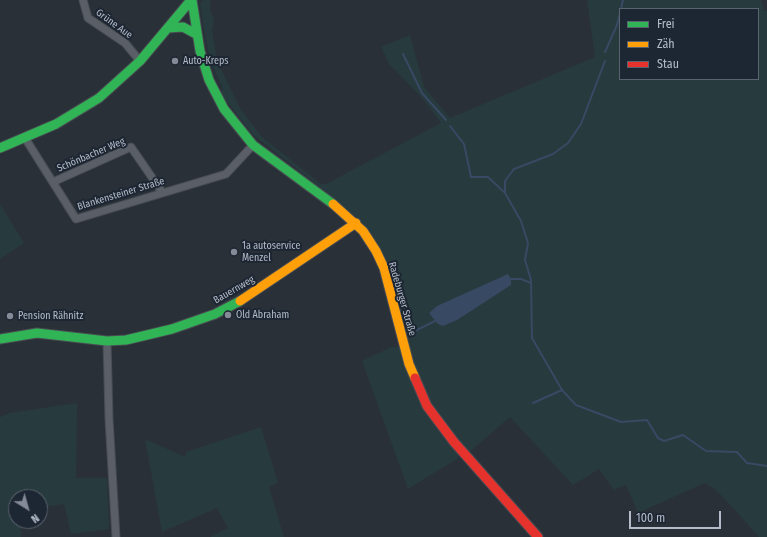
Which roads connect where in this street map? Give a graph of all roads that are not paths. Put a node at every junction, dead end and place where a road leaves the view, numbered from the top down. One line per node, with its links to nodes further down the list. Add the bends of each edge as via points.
1 (83, 0): 5 (street, Grüne Aue, via 88,18 125,43)
2 (191, 0): 3 (street); 4 (street, Radeburger Straße)
3 (168, 28): 4 (street, via 183,27); 5 (street)
4 (196, 34): 7 (street, Radeburger Straße, via 215,93 233,122)
5 (140, 61): 6 (street, via 89,106)
6 (25, 138): 8 (street); 9 (street, Blankensteiner Straße)
7 (253, 145): 10 (street, Blankensteiner Straße, via 226,174); 11 (street, Radeburger Straße)
8 (0, 148)
9 (53, 182): 10 (street, Blankensteiner Straße, via 76,219); 10 (street, Schönbacher Weg, via 131,147)
10 (162, 192)
11 (356, 223): 13 (street, Bauernweg, via 244,300 215,314 172,329 126,340); 15 (street, Radeburger Straße, via 376,251 384,268 409,364 427,406 440,426)
12 (0, 339): 13 (street, Bauernweg, via 37,333)
13 (107, 341): 14 (street)
14 (116, 537)
15 (538, 537)

